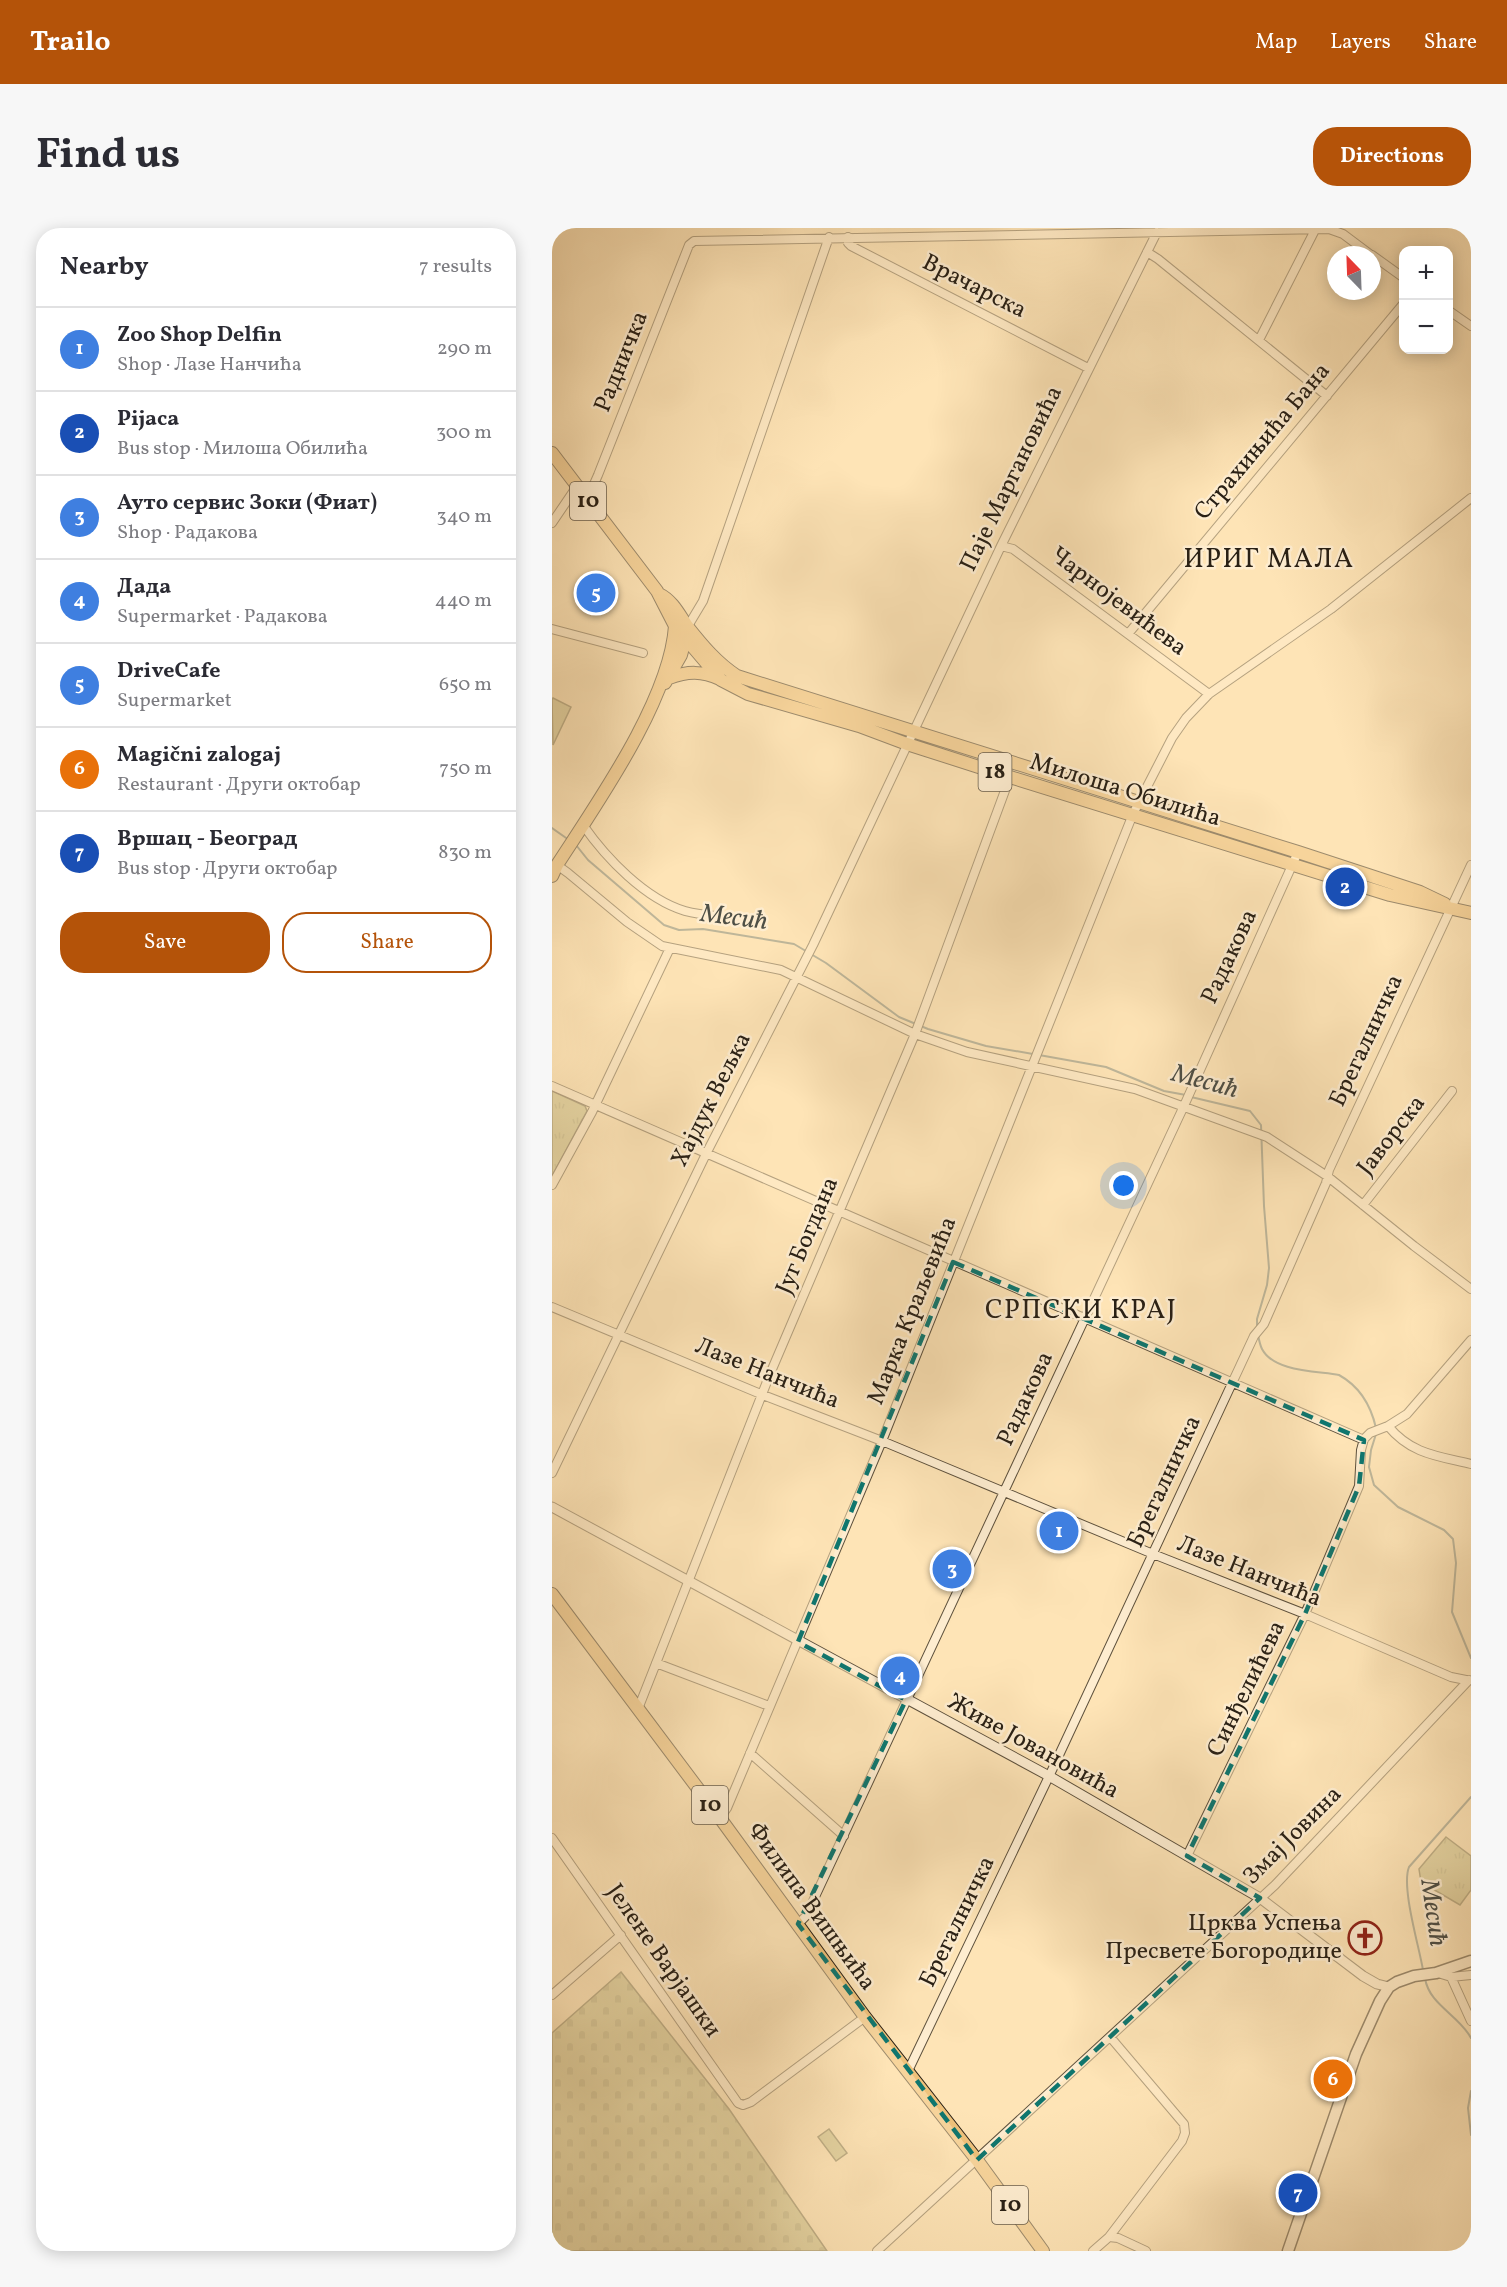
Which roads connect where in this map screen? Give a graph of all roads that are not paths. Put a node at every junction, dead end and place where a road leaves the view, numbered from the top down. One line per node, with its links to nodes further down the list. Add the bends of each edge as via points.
1 (1315, 230): 2 (street); 5 (street, via 1343,234); 12 (street)
2 (1156, 232): 4 (street); 6 (street, Паје Маргановића)
3 (829, 237): 4 (street); 16 (street, Радничка, via 694,241 689,245 598,475 594,484); 22 (street, via 703,601)
4 (848, 237): 13 (street, Врачарска, via 851,246)
5 (1360, 246)
6 (1147, 252): 12 (street); 13 (street, Паје Маргановића)
7 (1381, 261): 8 (street)
8 (1399, 274)
9 (1399, 309): 14 (street, Страхињића Бана)
10 (1453, 313): 11 (street)
11 (1471, 326)
12 (1259, 340): 14 (street)
13 (1088, 368): 19 (street, Паје Маргановића)
14 (1327, 396): 24 (street, Страхињића Бана)
15 (552, 453): 16 (main road, 10)
16 (580, 491): 18 (street, Радничка); 20 (main road, 10)
17 (1471, 498): 29 (street, Марка Краљевића, via 1330,609)
18 (552, 523)
19 (1001, 546): 24 (street, Чарнојевићева, via 1013,549); 31 (street, Паје Маргановића)
20 (659, 594): 21 (main road, 10); 22 (main road, 10)
21 (675, 626): 22 (main road); 25 (main road, Милоша Обилића); 30 (main road, via 673,645)
22 (688, 626): 25 (main road); 31 (main road, Милоша Обилића / 18, via 716,661 738,676)
23 (552, 629): 26 (street)
24 (1128, 634): 29 (street, Чарнојевићева)
25 (687, 640): 27 (main road); 28 (main road, Милоша Обилића)
26 (643, 653)
27 (669, 678): 28 (main road, 18, via 698,672); 30 (main road)
28 (721, 680): 32 (main road, Милоша Обилића / 18, via 748,694)
29 (1209, 694): 34 (street, Марка Краљевића, via 1172,738)
30 (656, 696): 36 (main road)
31 (913, 731): 32 (street, Паје Маргановића); 34 (main road, Милоша Обилића / 18)
32 (907, 744): 33 (main road, Милоша Обилића / 18); 45 (street, Хајдук Вељка)
33 (1010, 777): 35 (main road, Милоша Обилића / 18); 46 (street, Југ Богдана)
34 (1140, 802): 35 (street, Марка Краљевића); 37 (main road, Милоша Обилића / 18)
35 (1133, 814): 38 (main road, Милоша Обилића / 18); 47 (street, Марка Краљевића)
36 (580, 829): 40 (main road); 43 (street, via 664,903 687,911)
37 (1298, 852): 38 (street, Радакова); 41 (main road, Милоша Обилића / 18, via 1420,892)
38 (1294, 865): 41 (main road, Милоша Обилића / 18, via 1416,902); 51 (street, Радакова)
39 (1471, 865): 41 (street, Брегалничка)
40 (554, 871): 44 (street, via 651,940)
41 (1451, 907): 42 (main road, Милоша Обилића / 18); 53 (street, Брегалничка)
42 (1471, 913)
43 (741, 919)
44 (670, 948): 45 (street); 50 (street)
45 (796, 976): 46 (street); 52 (street, Хајдук Вељка)
46 (916, 1032): 47 (street, via 967,1052); 56 (street, Југ Богдана)
47 (1035, 1062): 51 (street); 57 (street, Марка Краљевића)
48 (552, 1086): 50 (street)
49 (1452, 1090): 55 (street, Јаворска)
50 (596, 1104): 52 (street); 54 (street)
51 (1184, 1104): 53 (street, via 1267,1137); 60 (street, Радакова)
52 (706, 1154): 56 (street); 61 (street, Хајдук Вељка)
53 (1327, 1176): 55 (street); 63 (street, Брегалничка, via 1264,1324 1254,1336)
54 (552, 1185)
55 (1363, 1205): 58 (street)
56 (840, 1211): 57 (street); 64 (street, Југ Богдана)
57 (953, 1262): 60 (street); 67 (street, Марка Краљевића)
58 (1471, 1289)
59 (552, 1307): 61 (street, Лазе Нанчића)
60 (1084, 1319): 63 (street); 70 (street, Радакова)
61 (620, 1334): 64 (street, Лазе Нанчића); 69 (street, Хајдук Вељка)
62 (1471, 1340): 65 (street, via 1407,1414)
63 (1232, 1384): 66 (street); 72 (street, Брегалничка)
64 (763, 1395): 67 (street, Лазе Нанчића); 73 (street, Југ Богдана)
65 (1385, 1427): 66 (street); 68 (street, via 1413,1449)
66 (1364, 1440): 75 (street, Синђелићева, via 1359,1486)
67 (882, 1441): 70 (street, Лазе Нанчића); 76 (street, Марка Краљевића)
68 (1471, 1464)
69 (552, 1473)
70 (1005, 1493): 72 (street, Лазе Нанчића); 79 (street, Радакова)
71 (552, 1507): 73 (street, Живе Јовановића)
72 (1153, 1554): 75 (street, Лазе Нанчића); 83 (street, Брегалничка)
73 (687, 1581): 76 (street, Живе Јовановића); 77 (street, Југ Богдана)
74 (552, 1594): 81 (main road, Филипа Вишњића / 10)
75 (1305, 1614): 78 (street, Лазе Нанчића, via 1451,1677); 87 (street, Синђелићева)
76 (798, 1642): 79 (street, Живе Јовановића); 80 (street, Марка Краљевића)
77 (656, 1663): 80 (street); 81 (street, Југ Богдана)
78 (1469, 1680): 88 (street, Змај Јовина)
79 (906, 1700): 83 (street, Живе Јовановића); 85 (street, Радакова)
80 (769, 1706): 82 (street, Марка Краљевића)
81 (638, 1709): 84 (main road, Филипа Вишњића / 10)
82 (750, 1753): 84 (street, Марка Краљевића); 85 (street)
83 (1049, 1776): 87 (street, Живе Јовановића); 100 (street, Брегалничка)
84 (720, 1818): 89 (main road, Филипа Вишњића / 10)
85 (844, 1836): 89 (street, Радакова, via 806,1916)
86 (552, 1838): 90 (street, Јелене Варјашки)
87 (1187, 1856): 88 (street, Живе Јовановића)
88 (1260, 1898): 95 (street, Живе Јовановића, via 1363,1976); 99 (street, Змај Јовина)
89 (798, 1924): 97 (main road, Филипа Вишњића / 10)
90 (621, 1935): 96 (street); 97 (street, Јелене Варјашки, via 735,2100 743,2105)
91 (1471, 1961): 92 (main road)
92 (1433, 1973): 94 (street); 95 (main road, via 1415,1975)
93 (1471, 1975): 94 (street)
94 (1451, 1977): 98 (street)
95 (1389, 1987): 107 (main road, via 1356,2054)
96 (552, 1995)
97 (865, 2017): 100 (main road, Филипа Вишњића / 10)
98 (1471, 2021)
99 (1111, 2038): 101 (street, Змај Јовина); 102 (street, via 1184,2124 1185,2133)
100 (908, 2071): 101 (main road, 10)
101 (977, 2160): 103 (street, Змај Јовина); 104 (main road, 10)
102 (1109, 2237): 105 (street); 106 (street)
103 (877, 2251)
104 (1043, 2251)
105 (1094, 2251)
106 (1146, 2251)
107 (1288, 2251)

